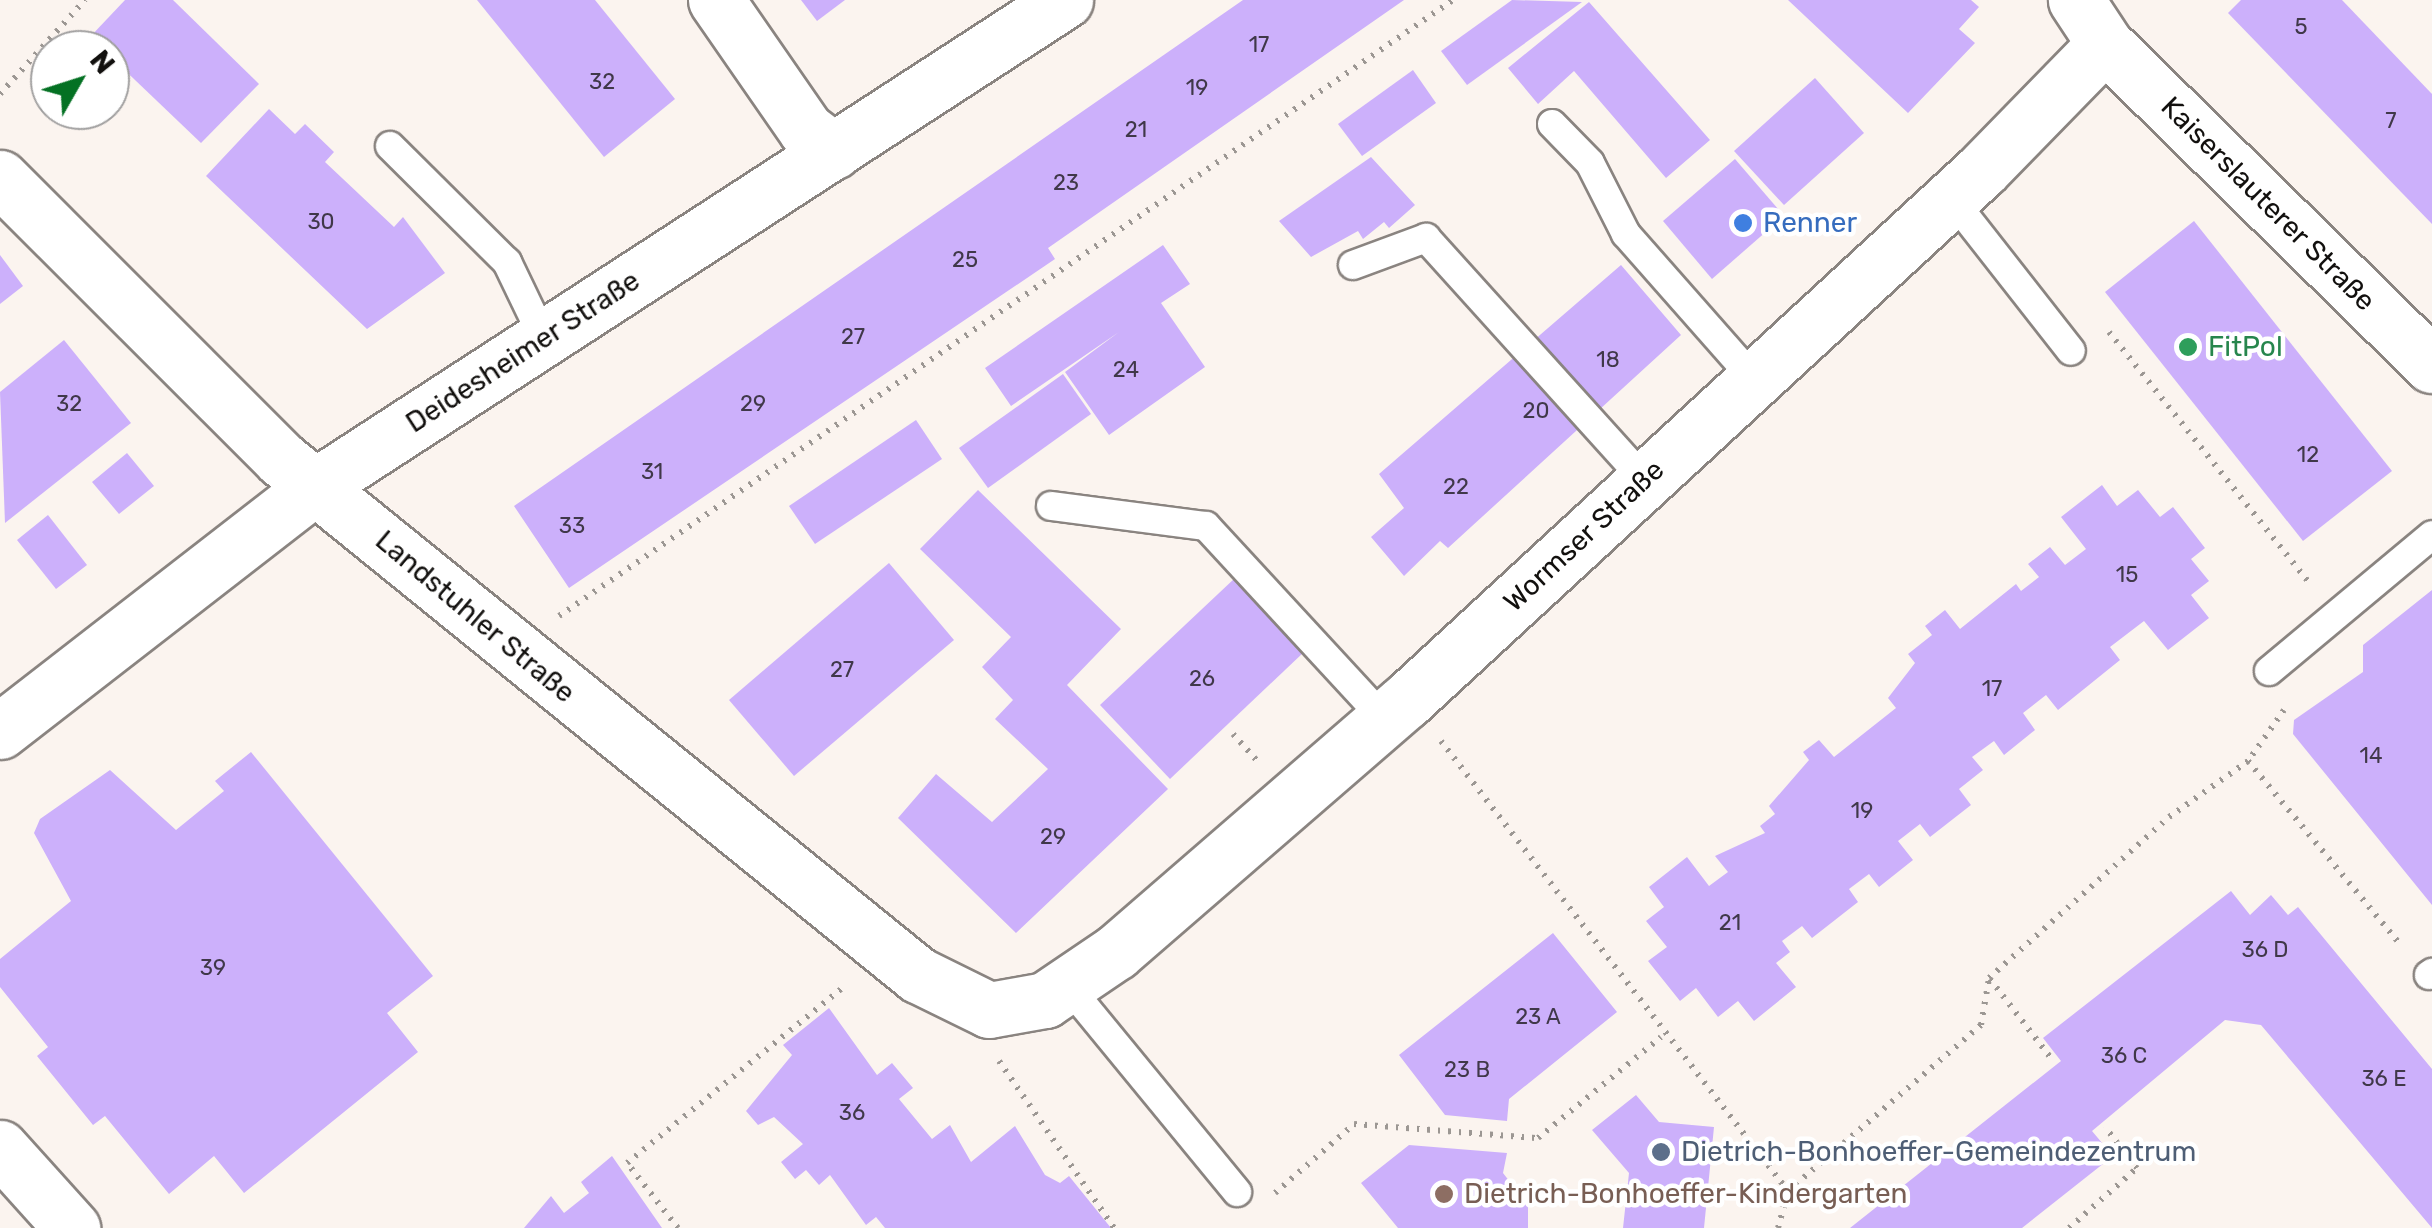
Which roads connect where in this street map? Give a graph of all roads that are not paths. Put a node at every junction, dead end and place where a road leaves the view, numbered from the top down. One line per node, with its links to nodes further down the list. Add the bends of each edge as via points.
1 (716, 0): 6 (street, via 806,130)
2 (1065, 0): 6 (street, Deidesheimer Straße)
3 (2090, 22): 8 (street, Wormser Straße); 12 (street, Kaiserslauterer Straße)
4 (1552, 124): 13 (lane, via 1590,163 1626,234)
5 (390, 146): 10 (lane, via 507,262)
6 (834, 151): 10 (street, Deidesheimer Straße)
7 (0, 178): 15 (street, Landstuhler Straße)
8 (1951, 198): 11 (lane); 13 (street, Wormser Straße)
9 (1352, 265): 14 (lane, via 1426,238)
10 (544, 338): 15 (street, Deidesheimer Straße)
11 (2070, 351)
12 (2432, 365)
13 (1754, 380): 14 (street, Wormser Straße)
14 (1644, 480): 19 (street, Wormser Straße)
15 (316, 486): 20 (street, Deidesheimer Straße); 22 (street, Landstuhler Straße, via 918,975)
16 (1051, 506): 19 (lane, via 1206,526)
17 (2432, 535): 18 (lane)
18 (2269, 670)
19 (1395, 710): 21 (street, Wormser Straße)
20 (0, 731)
21 (1068, 985): 22 (street, Wormser Straße, via 1045,1000); 24 (lane)
22 (988, 1010)
23 (0, 1148): 25 (street)
24 (1237, 1192)
25 (72, 1228)

